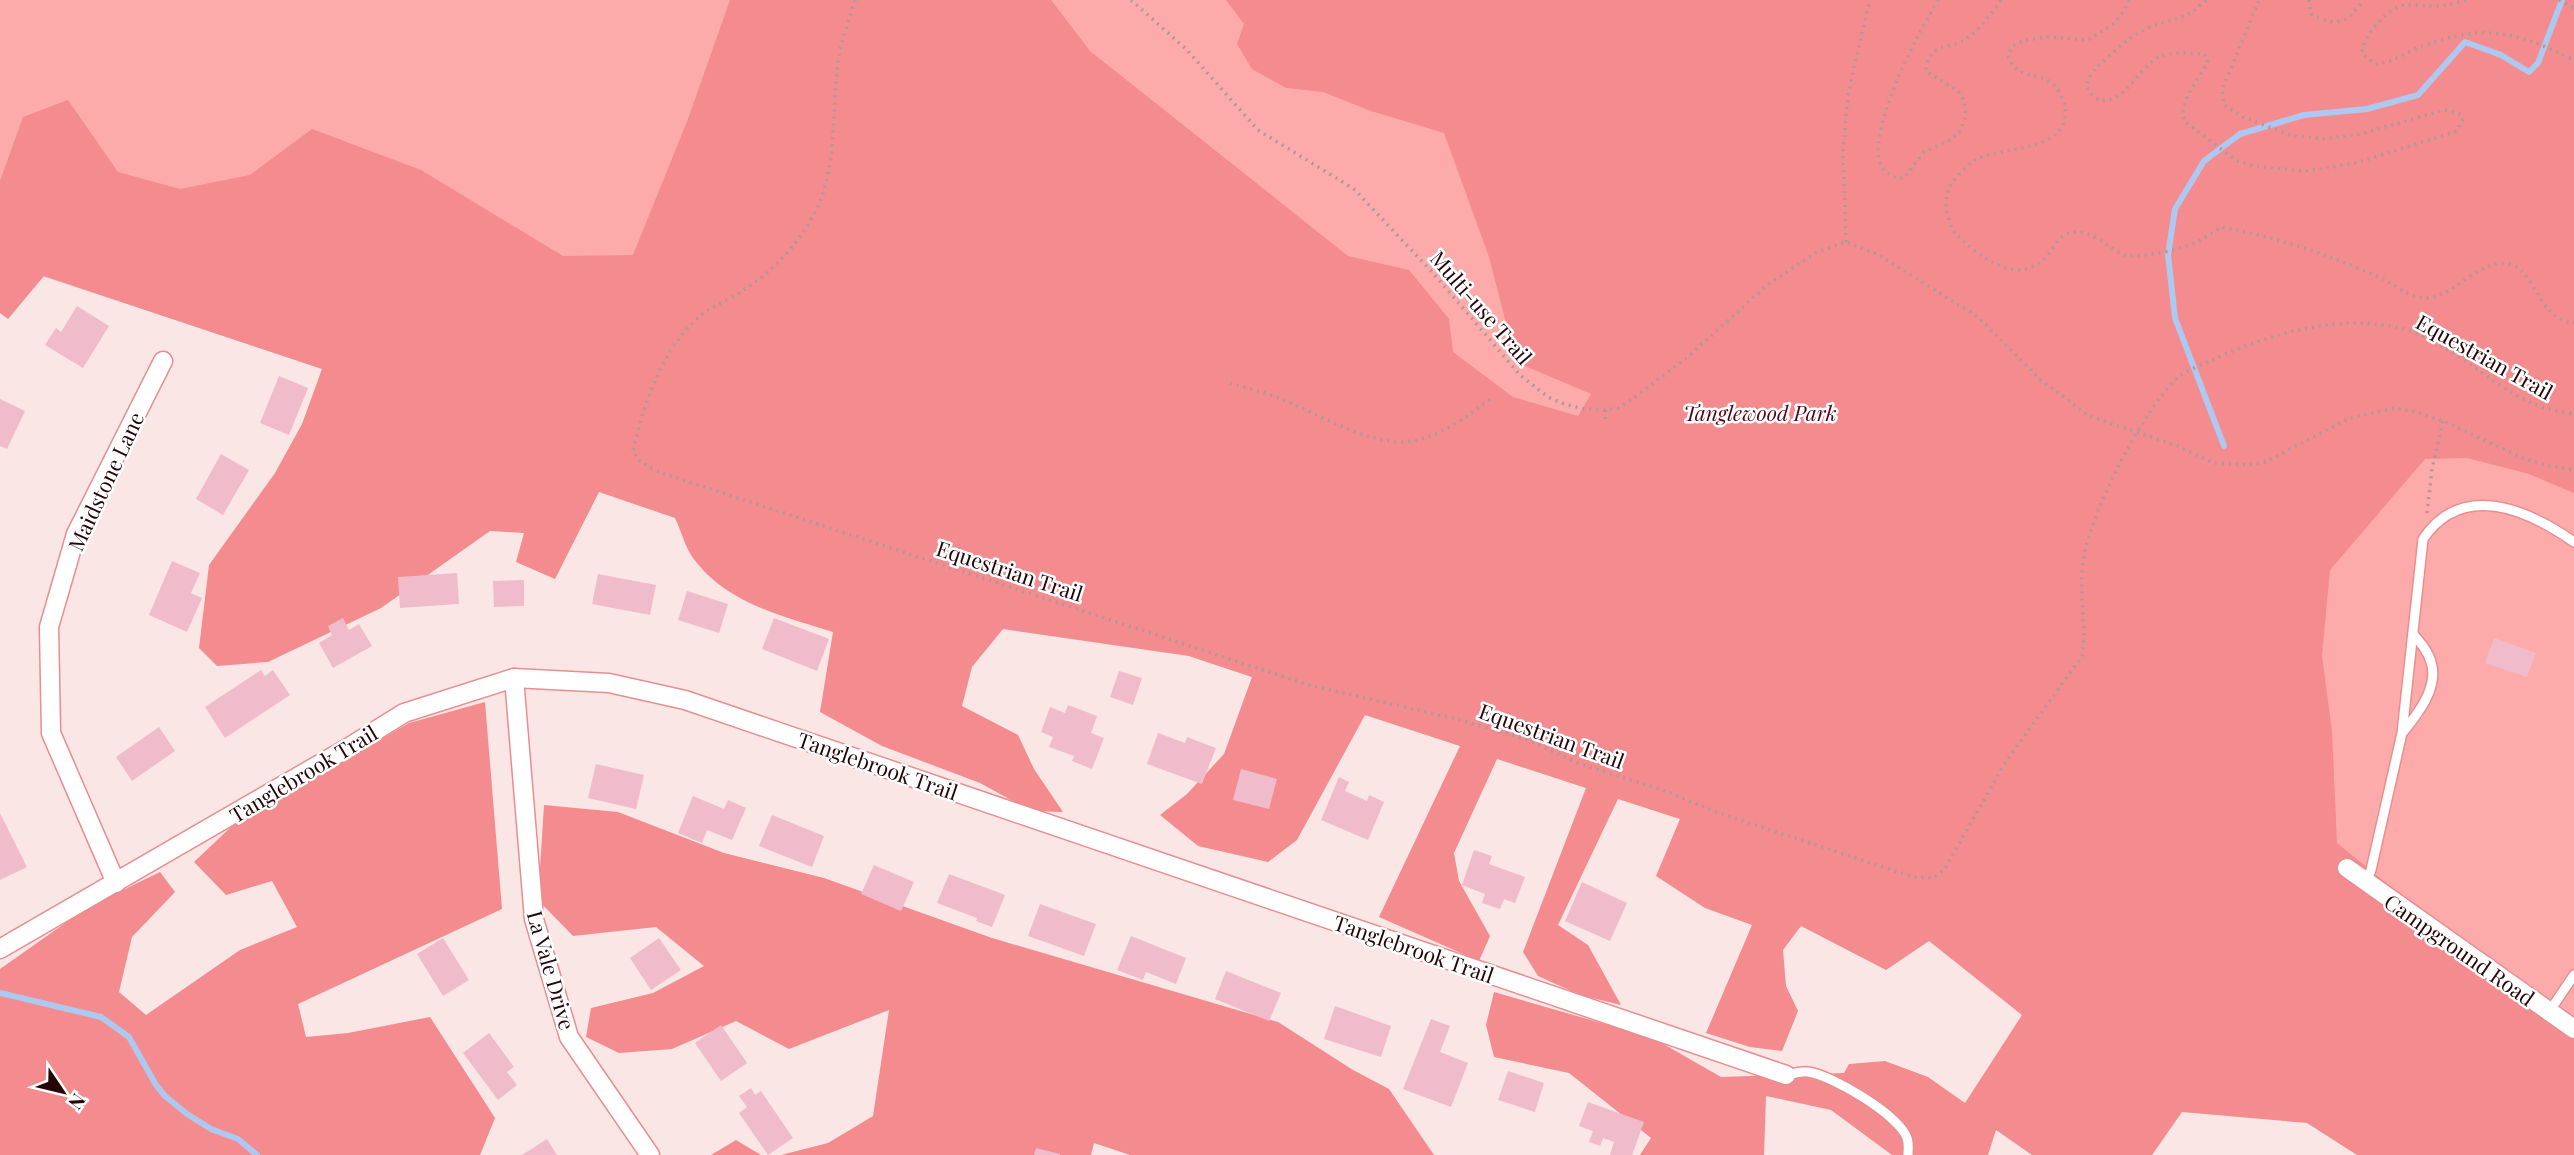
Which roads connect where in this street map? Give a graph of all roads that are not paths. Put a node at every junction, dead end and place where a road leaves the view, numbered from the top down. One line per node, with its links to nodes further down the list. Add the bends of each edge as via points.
1 (163, 361): 8 (street, Maidstone Lane, via 76,534 49,627 51,733)
2 (2574, 542): 3 (lane, via 2520,512 2490,504 2449,513 2423,539)
3 (2413, 634): 5 (lane); 5 (lane, via 2432,663 2433,676 2421,709)
4 (514, 678): 8 (street, Tanglebrook Trail, via 404,713); 13 (street, Tanglebrook Trail, via 609,683 685,700); 14 (street, La Vale Drive, via 534,919 569,1037)
5 (2402, 733): 7 (lane)
6 (2347, 869): 7 (street, Campground Road)
7 (2366, 882): 11 (street, Campground Road)
8 (116, 883): 9 (street, Tanglebrook Trail)
9 (0, 949)
10 (2574, 975): 11 (lane)
11 (2549, 1012): 12 (street, Campground Road)
12 (2574, 1030)
13 (1786, 1075): 15 (lane, via 1807,1072 1872,1103 1894,1119 1908,1139)
14 (650, 1155)
15 (1908, 1155)

